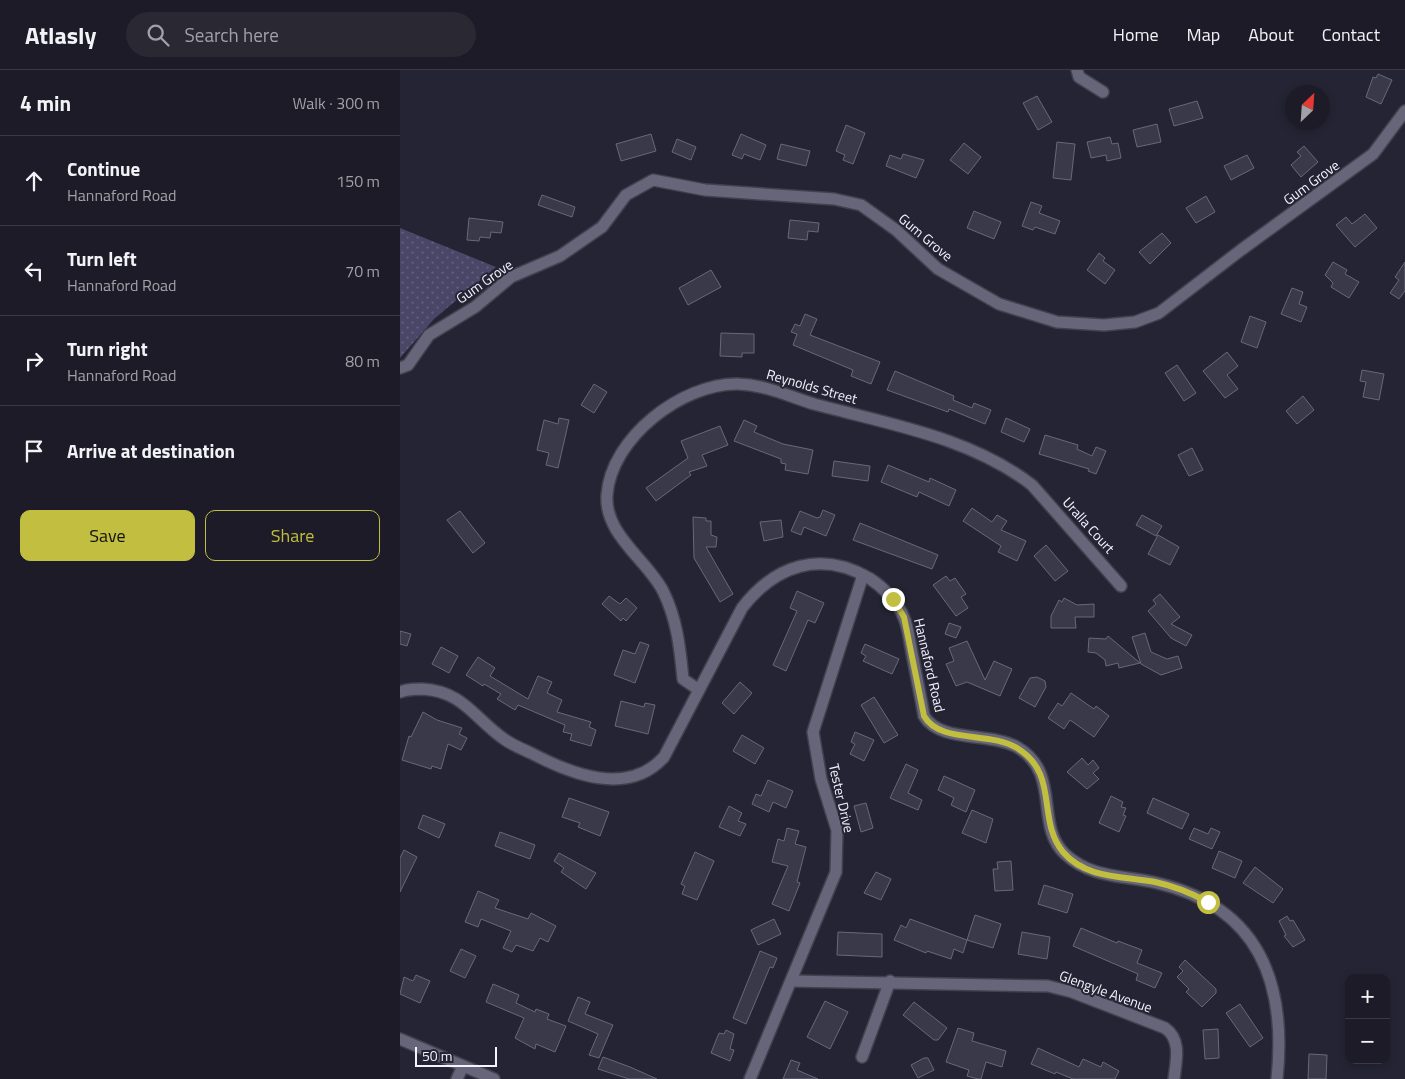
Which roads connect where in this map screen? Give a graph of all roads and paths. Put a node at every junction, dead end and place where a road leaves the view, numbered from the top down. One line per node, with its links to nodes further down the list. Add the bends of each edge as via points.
1 (1076, 70): 2 (street, via 1080,77)
2 (1104, 92)
3 (1405, 111): 4 (street, Gum Grove, via 1373,154 1355,169 1159,313 1135,322 1104,325 1057,322 999,304 938,269 896,230 862,205 834,199 705,190 653,180 626,195 602,226 567,251 511,277 475,308 430,335 408,365)
4 (400, 368)
5 (1032, 485): 7 (street, Uralla Court); 8 (street, Reynolds Street, via 1018,474 947,439 761,386 736,384 686,396 665,409 630,440 611,475 607,496 610,516 618,531 663,590 678,629 684,679)
6 (863, 575): 8 (street, Hannaford Road, via 844,566 826,563 790,569 772,577 742,608); 10 (street, Tester Drive, via 814,732 821,779 837,830 836,872); 19 (street, Hannaford Road, via 880,585 904,617 924,716 929,724 941,731 998,740 1032,759 1041,772 1051,826 1064,853 1083,868 1107,876 1155,882 1184,890 1233,919 1258,948 1273,988 1279,1023)
7 (1121, 586)
8 (699, 690): 9 (street, Hannaford Road, via 664,757 655,767 630,778 594,779 558,767 504,740 465,704 440,690 408,688)
9 (400, 692)
10 (790, 981): 11 (street, Glengyle Avenue); 17 (street, Tester Drive)
11 (890, 981): 13 (street); 18 (street, Glengyle Avenue, via 1048,986 1072,992 1173,1034 1177,1043)
12 (400, 1039): 14 (street)
13 (862, 1057)
14 (463, 1066): 15 (street); 16 (street)
15 (458, 1079)
16 (494, 1079)
17 (750, 1079)
18 (1174, 1079)
19 (1277, 1079)

